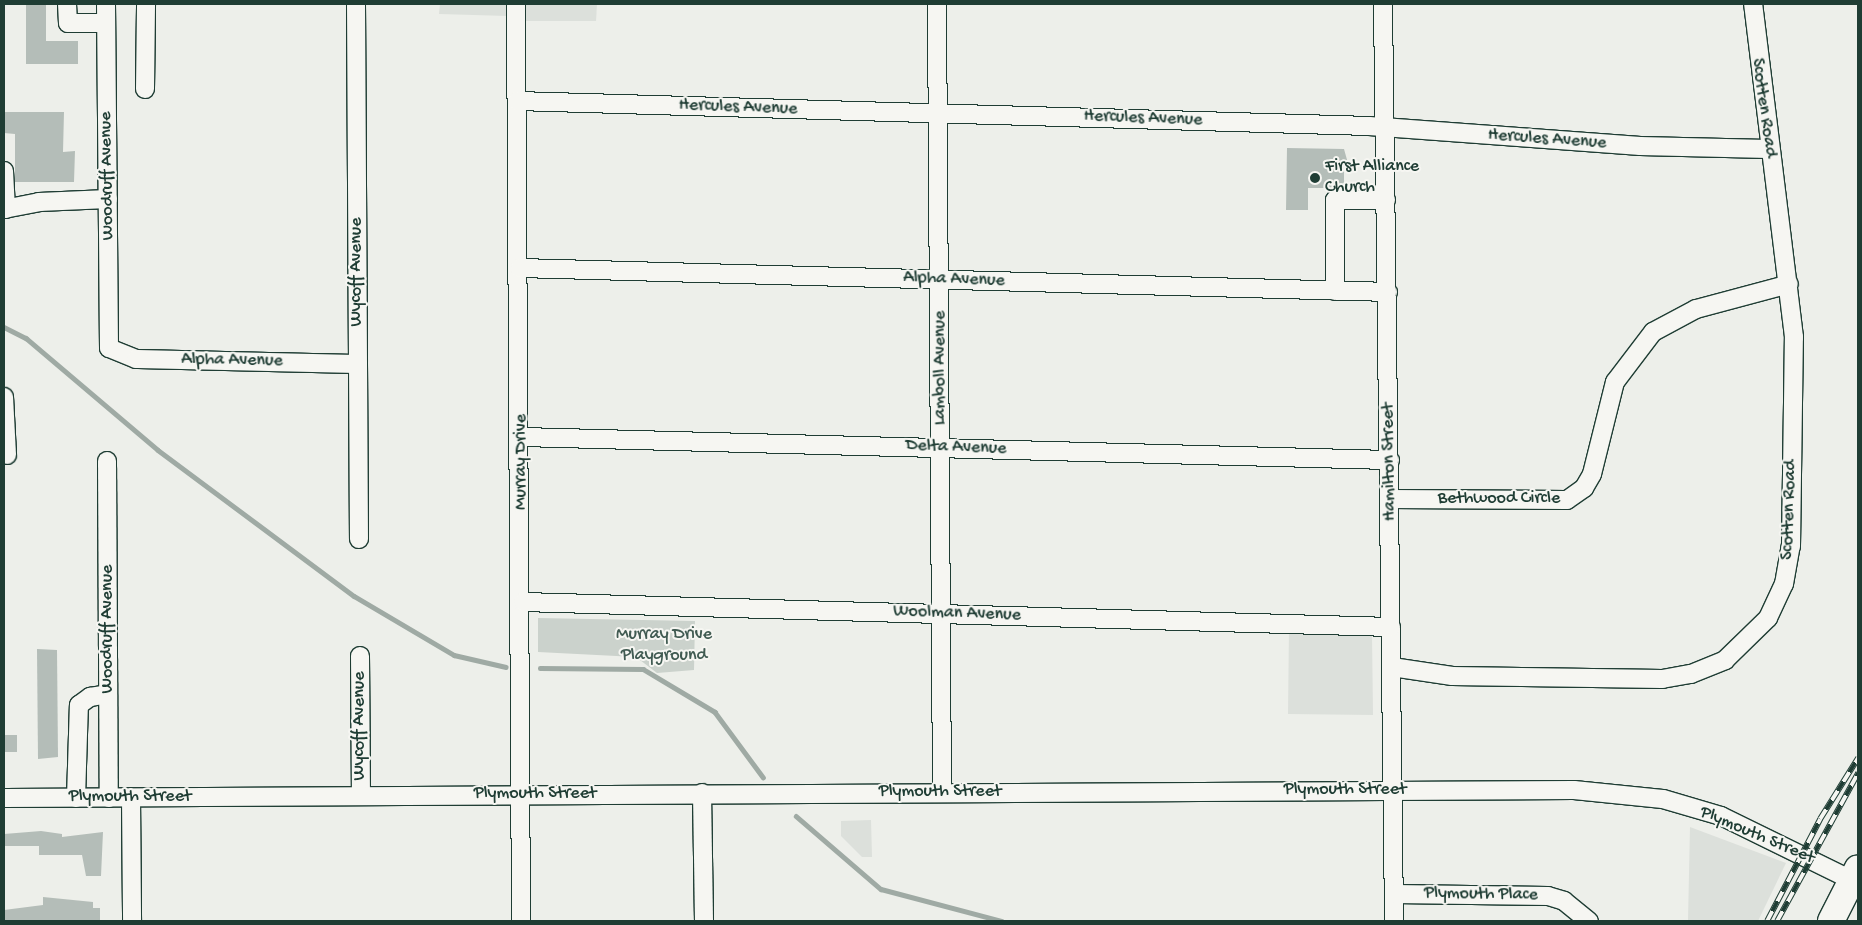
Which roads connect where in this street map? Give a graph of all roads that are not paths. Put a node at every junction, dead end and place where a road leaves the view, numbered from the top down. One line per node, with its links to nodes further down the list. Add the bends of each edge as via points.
1 (67, 4): 9 (street, via 68,23)
2 (106, 4): 9 (street, Woodruff Avenue)
3 (146, 4): 10 (street)
4 (356, 4): 25 (street, Wycoff Avenue)
5 (516, 4): 11 (street, Murray Drive)
6 (937, 4): 12 (street, Lamboll Avenue)
7 (1383, 4): 13 (street, Hamilton Street)
8 (1753, 4): 14 (street, Scotten Road)
9 (106, 23): 16 (street, Woodruff Avenue)
10 (145, 89)
11 (517, 101): 12 (street, Hercules Avenue); 19 (street, Murray Drive)
12 (939, 114): 13 (street, Hercules Avenue); 20 (street, Lamboll Avenue)
13 (1385, 127): 14 (street, Hercules Avenue, via 1621,145); 17 (street, Hamilton Street)
14 (1768, 149): 21 (street, Scotten Road)
15 (4, 171): 18 (street)
16 (108, 199): 18 (street, via 40,202); 24 (street, Woodruff Avenue)
17 (1386, 200): 22 (street, via 1334,200); 23 (street, Hamilton Street)
18 (5, 209)
19 (520, 268): 20 (street, Alpha Avenue); 27 (street, Murray Drive)
20 (940, 280): 22 (street, Alpha Avenue); 28 (street, Lamboll Avenue)
21 (1789, 284): 32 (street, Bethwood Circle, via 1696,309 1653,332 1615,382 1592,474 1584,488 1567,500); 38 (street, Scotten Road, via 1794,337 1792,546 1782,591 1753,637 1712,666 1662,679 1452,676)
22 (1334, 291): 23 (street, Alpha Avenue)
23 (1388, 292): 30 (street, Hamilton Street)
24 (110, 348): 25 (street, Alpha Avenue, via 136,359)
25 (358, 364): 33 (street, Wycoff Avenue)
26 (4, 397): 29 (street)
27 (522, 436): 28 (street, Delta Avenue); 34 (street, Murray Drive)
28 (941, 447): 30 (street, Delta Avenue); 35 (street, Lamboll Avenue)
29 (7, 455)
30 (1390, 460): 32 (street, Hamilton Street)
31 (107, 462): 39 (street, Woodruff Avenue)
32 (1390, 499): 36 (street, Hamilton Street)
33 (359, 539)
34 (523, 602): 35 (street, Woolman Avenue); 43 (street, Murray Drive)
35 (941, 614): 36 (street, Woolman Avenue); 41 (street, Lamboll Avenue)
36 (1392, 627): 38 (street, Hamilton Street)
37 (360, 656): 44 (street, Wycoff Avenue)
38 (1392, 667): 40 (street, Hamilton Street)
39 (108, 694): 46 (street, via 90,697 79,705); 47 (street, Woodruff Avenue)
40 (1394, 790): 41 (street, Plymouth Street); 49 (street, Plymouth Street, via 1574,790 1663,799 1721,816); 50 (street, Hamilton Street)
41 (942, 792): 42 (street, Plymouth Street)
42 (702, 793): 43 (street, Plymouth Street); 53 (street)
43 (521, 794): 44 (street, Plymouth Street); 52 (street, Murray Drive)
44 (360, 795): 48 (street, Plymouth Street)
45 (4, 798): 46 (street, Plymouth Street)
46 (76, 798): 47 (street, Plymouth Street)
47 (110, 798): 48 (street, Plymouth Street)
48 (131, 798): 51 (street)
49 (1856, 876): 56 (highway)
50 (1394, 894): 54 (street, Hamilton Street); 55 (street, Plymouth Place, via 1548,896 1564,900)
51 (132, 921)
52 (521, 921)
53 (704, 921)
54 (1394, 921)
55 (1589, 921)
56 (1831, 921)

